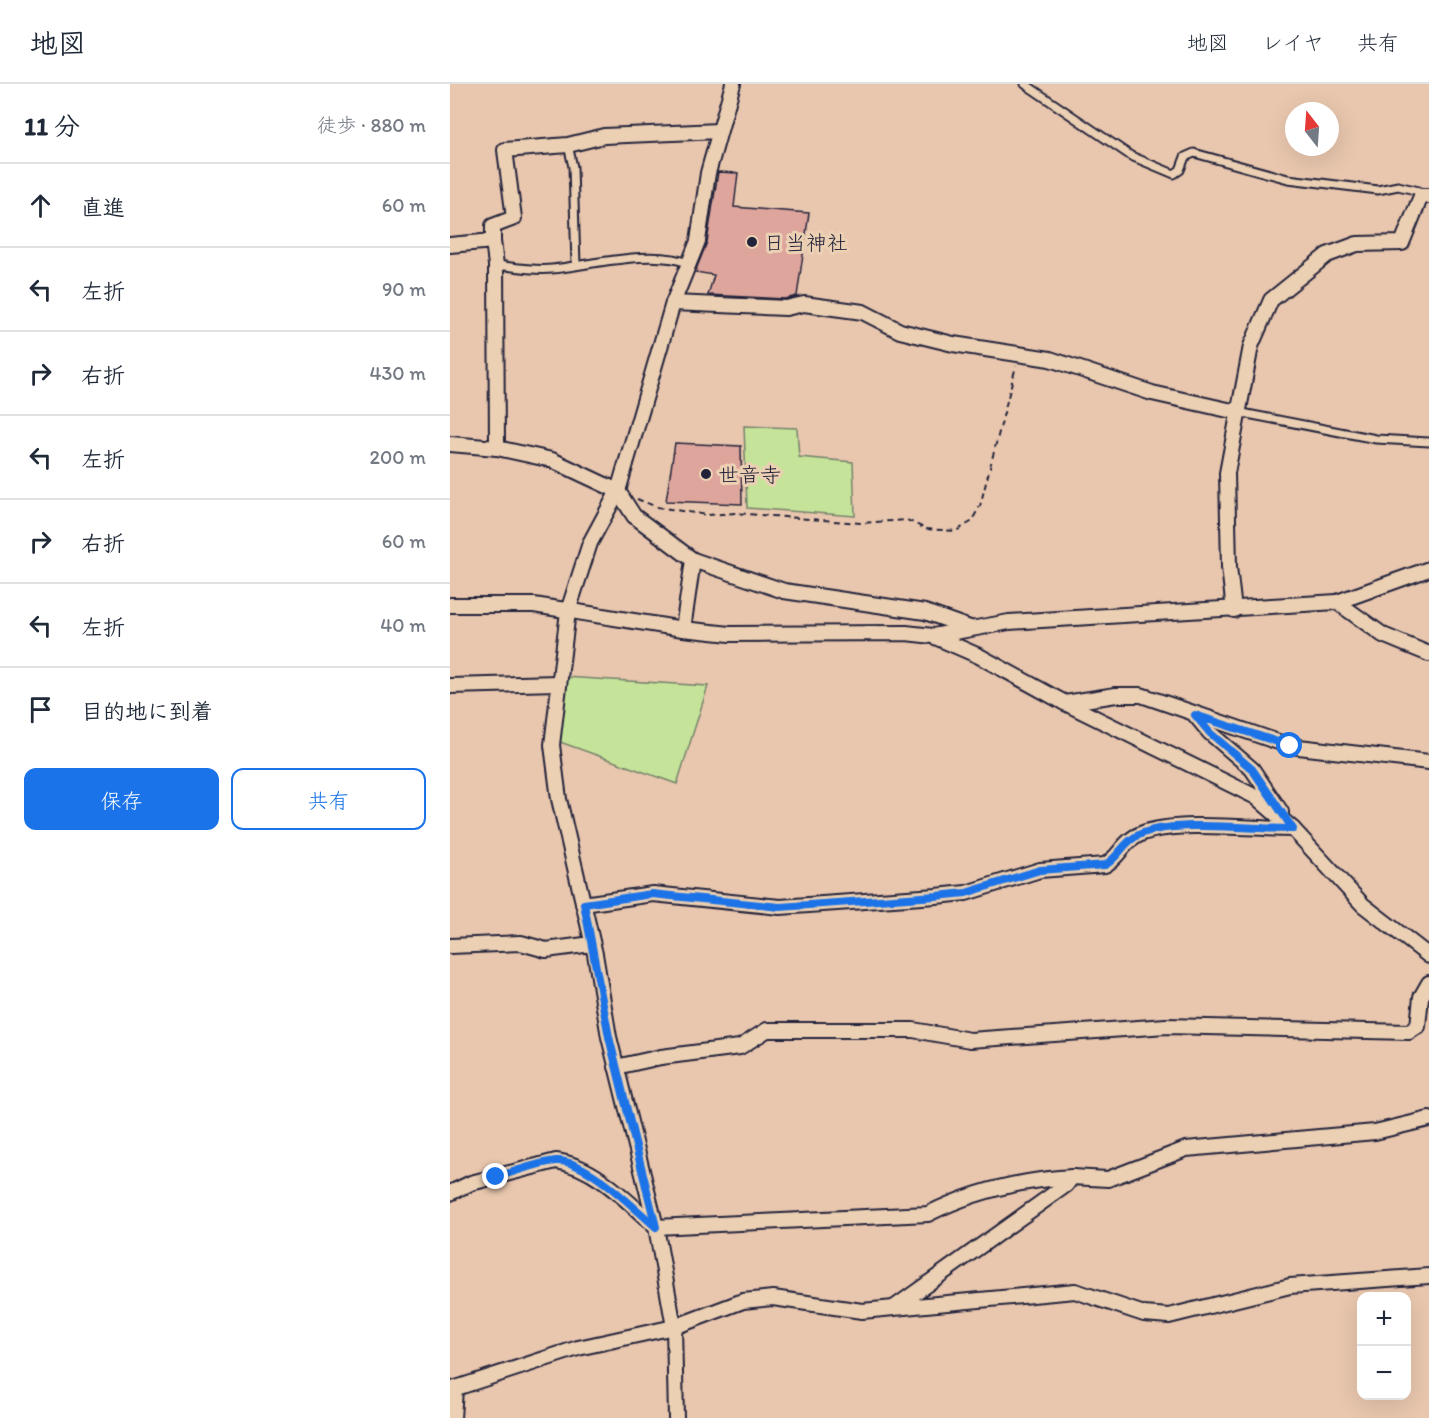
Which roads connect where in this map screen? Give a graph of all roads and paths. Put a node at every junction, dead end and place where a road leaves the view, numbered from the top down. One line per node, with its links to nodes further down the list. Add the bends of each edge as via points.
1 (733, 84): 3 (street)
2 (1025, 84): 5 (lane, via 1131,156 1174,174 1185,157 1194,153 1288,179 1378,190 1398,186)
3 (719, 131): 4 (street, via 604,136); 9 (street)
4 (567, 145): 6 (street, via 505,150 514,218 494,226); 8 (lane, via 573,167)
5 (1425, 196): 13 (street, via 1402,243 1357,244 1327,255 1271,300 1251,346)
6 (493, 241): 7 (street); 10 (street)
7 (450, 245)
8 (576, 264): 9 (lane, via 648,258 678,259); 10 (lane, via 550,269)
9 (690, 264): 11 (street)
10 (496, 266): 16 (street)
11 (673, 303): 12 (street, via 786,308 804,304 863,312 900,331); 17 (street)
12 (1019, 355): 13 (street, via 1062,362 1152,393); 17 (path, via 980,506 971,522 956,531 926,529 907,520 860,523 735,513 707,515 657,507)
13 (1237, 412): 14 (lane, via 1376,439); 22 (street, via 1227,473)
14 (1429, 442)
15 (450, 444): 16 (street)
16 (497, 448): 17 (street, via 552,460)
17 (618, 491): 18 (street, via 634,516); 23 (street, via 590,543)
18 (693, 560): 24 (street); 25 (street, via 784,591 925,612)
19 (1429, 569): 20 (street)
20 (1337, 603): 22 (street); 27 (street, via 1383,635)
21 (450, 605): 23 (street, via 534,605)
22 (1234, 610): 25 (street, via 1009,622)
23 (568, 611): 24 (street); 28 (street)
24 (683, 629): 26 (street, via 730,634)
25 (972, 629): 26 (street)
26 (933, 636): 30 (street)
27 (1429, 654)
28 (558, 683): 29 (street); 34 (street, via 552,745)
29 (450, 686)
30 (1065, 703): 31 (street, via 1142,695); 33 (street, via 1256,797)
31 (1195, 715): 32 (street, via 1290,746); 33 (street, via 1252,769)
32 (1429, 762)
33 (1293, 829): 34 (street, via 1178,826 1143,833 1123,844 1105,865 1040,870 966,893 780,907 652,894); 37 (street, via 1363,905)
34 (584, 904): 35 (street)
35 (592, 944): 36 (street, via 546,950 521,943); 39 (street)
36 (450, 946)
37 (1429, 956)
38 (1429, 983): 39 (street, via 1421,997 1418,1026 1408,1032 1166,1026 970,1040 913,1030 768,1030 740,1047)
39 (616, 1067): 43 (street)
40 (1429, 1119): 41 (street, via 1376,1132 1186,1149 1108,1179)
41 (1072, 1177): 43 (street, via 1038,1179 962,1197 928,1214); 45 (street)
42 (450, 1193): 43 (street, via 471,1183 556,1161 570,1163 601,1181)
43 (656, 1227): 46 (street)
44 (1429, 1276): 45 (street, via 1290,1286 1169,1316 1144,1314 1075,1291)
45 (895, 1307): 46 (street, via 862,1311 773,1298 743,1301)
46 (674, 1327): 47 (street, via 578,1348); 49 (street)
47 (453, 1390): 48 (street)
48 (453, 1418)
49 (676, 1418)

